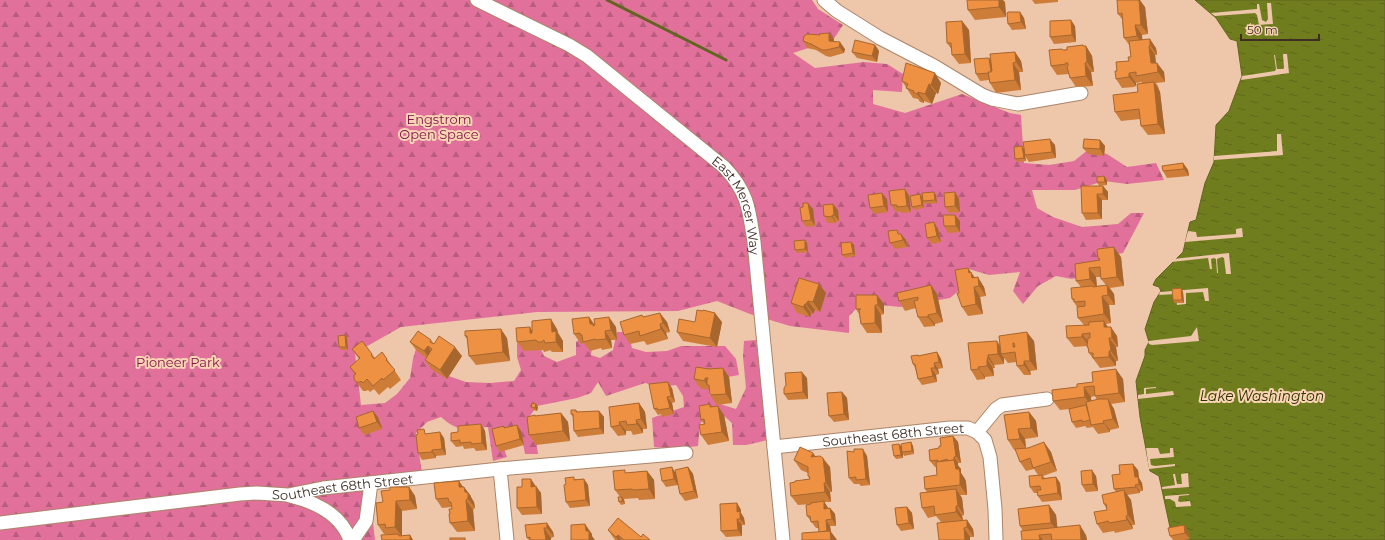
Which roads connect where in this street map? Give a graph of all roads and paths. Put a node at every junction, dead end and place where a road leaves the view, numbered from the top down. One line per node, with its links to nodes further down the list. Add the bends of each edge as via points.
1 (477, 0): 6 (street, East Mercer Way, via 587,56 724,167 742,188 754,242)
2 (824, 0): 3 (street, via 880,38 992,99 1018,104)
3 (1081, 93)
4 (1047, 400): 5 (street, Southeast 68th Street, via 1002,405)
5 (977, 432): 6 (street, Southeast 68th Street, via 968,428 950,428); 16 (street, via 986,440 990,457)
6 (774, 447): 15 (street, East Mercer Way)
7 (686, 453): 8 (street, Southeast 68th Street)
8 (500, 469): 9 (street, Southeast 68th Street); 14 (street)
9 (371, 483): 10 (street, Southeast 68th Street); 13 (street, via 366,521)
10 (288, 495): 11 (street, Southeast 68th Street, via 240,494); 12 (street, via 319,506 332,515 341,523)
11 (0, 523)
12 (350, 540)
13 (353, 540)
14 (507, 540)
15 (783, 540)
16 (996, 540)

